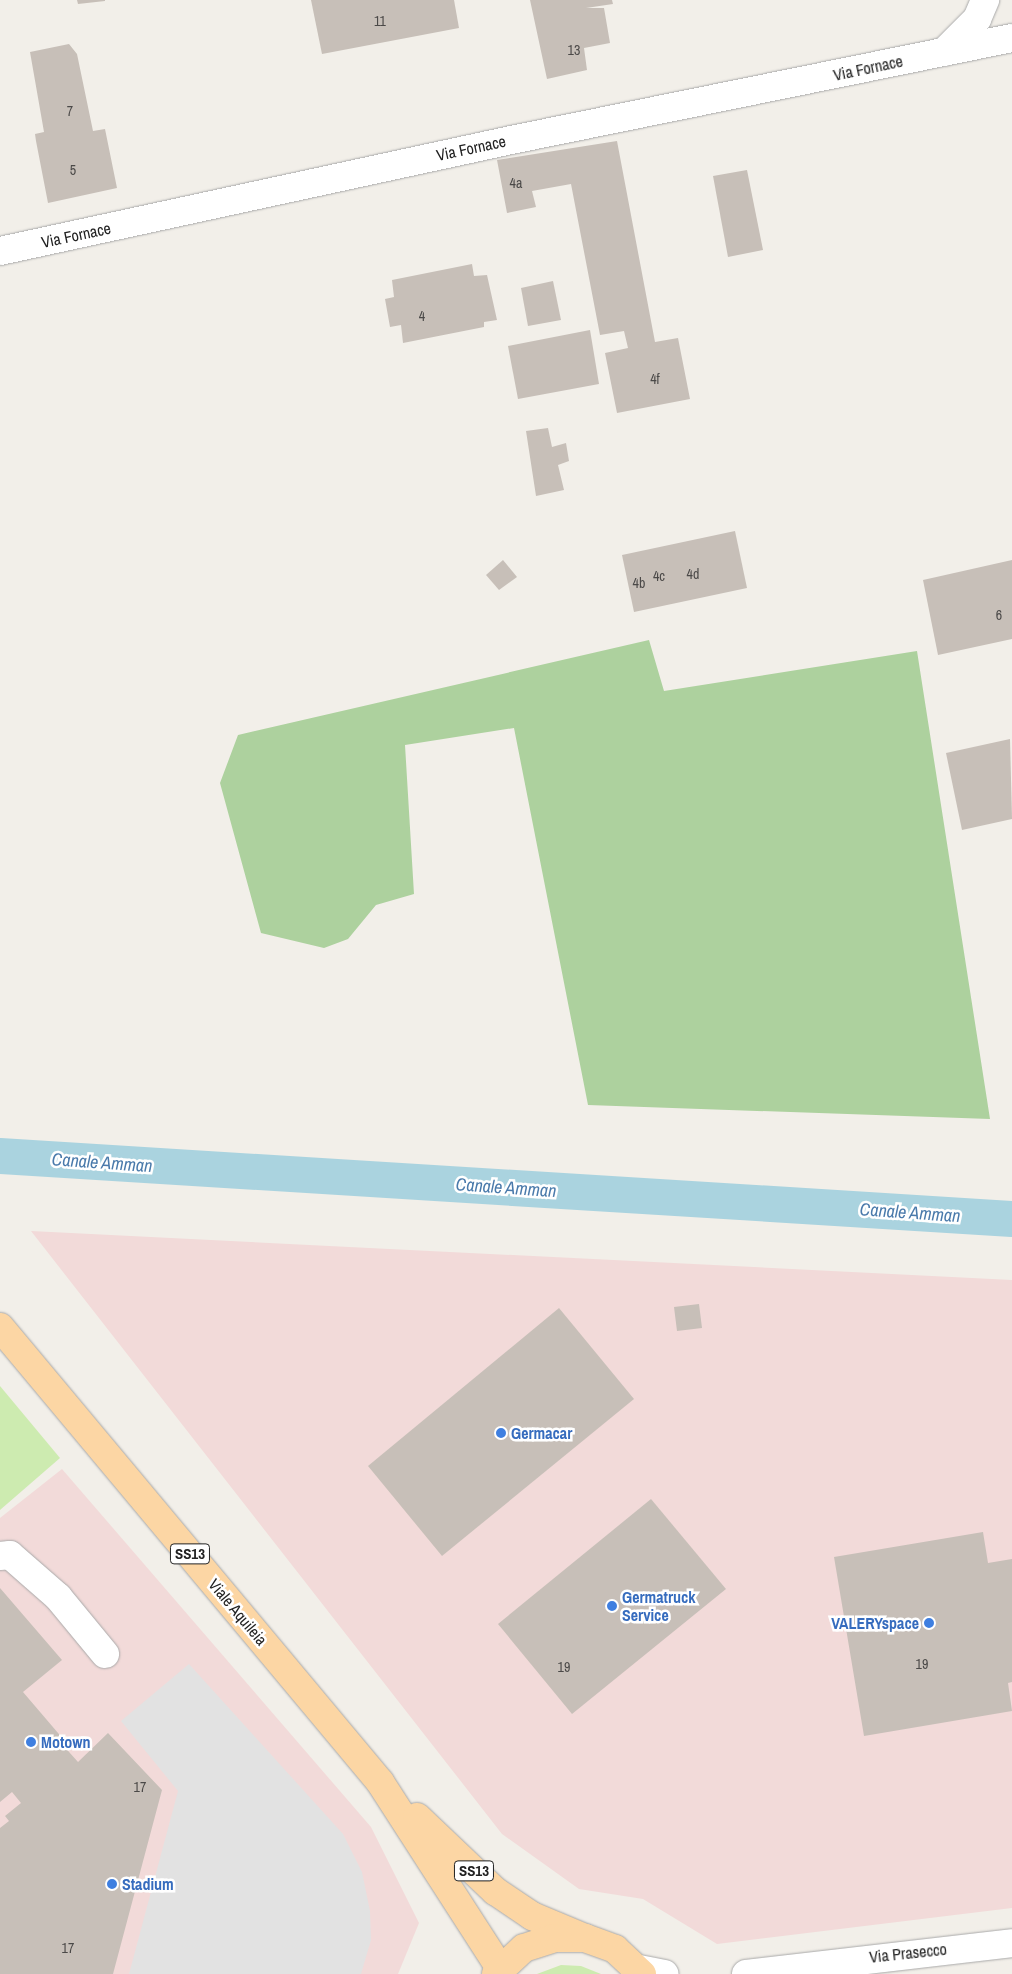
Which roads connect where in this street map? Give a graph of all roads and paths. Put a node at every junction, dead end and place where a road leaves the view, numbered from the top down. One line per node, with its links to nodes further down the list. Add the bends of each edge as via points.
1 (985, 0): 3 (street, via 977,19)
2 (1012, 38): 3 (street, Via Fornace)
3 (944, 52): 4 (street, Via Fornace)
4 (0, 251)
5 (0, 1327): 8 (main road, Viale Aquileia / SS13)
6 (0, 1556): 7 (street, via 10,1554 58,1597)
7 (105, 1654)
8 (380, 1782): 9 (main road, Viale Aquileia / SS13, via 495,1891 532,1916); 11 (main road, Viale Aquileia / SS13)
9 (585, 1938): 11 (main road, Viale Aquileia / SS13, via 554,1938 532,1946); 12 (main road, Viale Aquileia / SS13, via 614,1949)
10 (1012, 1943): 13 (street, Via Prasecco, via 879,1956)
11 (498, 1971)
12 (640, 1971): 14 (street)
13 (773, 1973): 15 (street, Via Prasecco)
14 (665, 1974)
15 (746, 1974)

